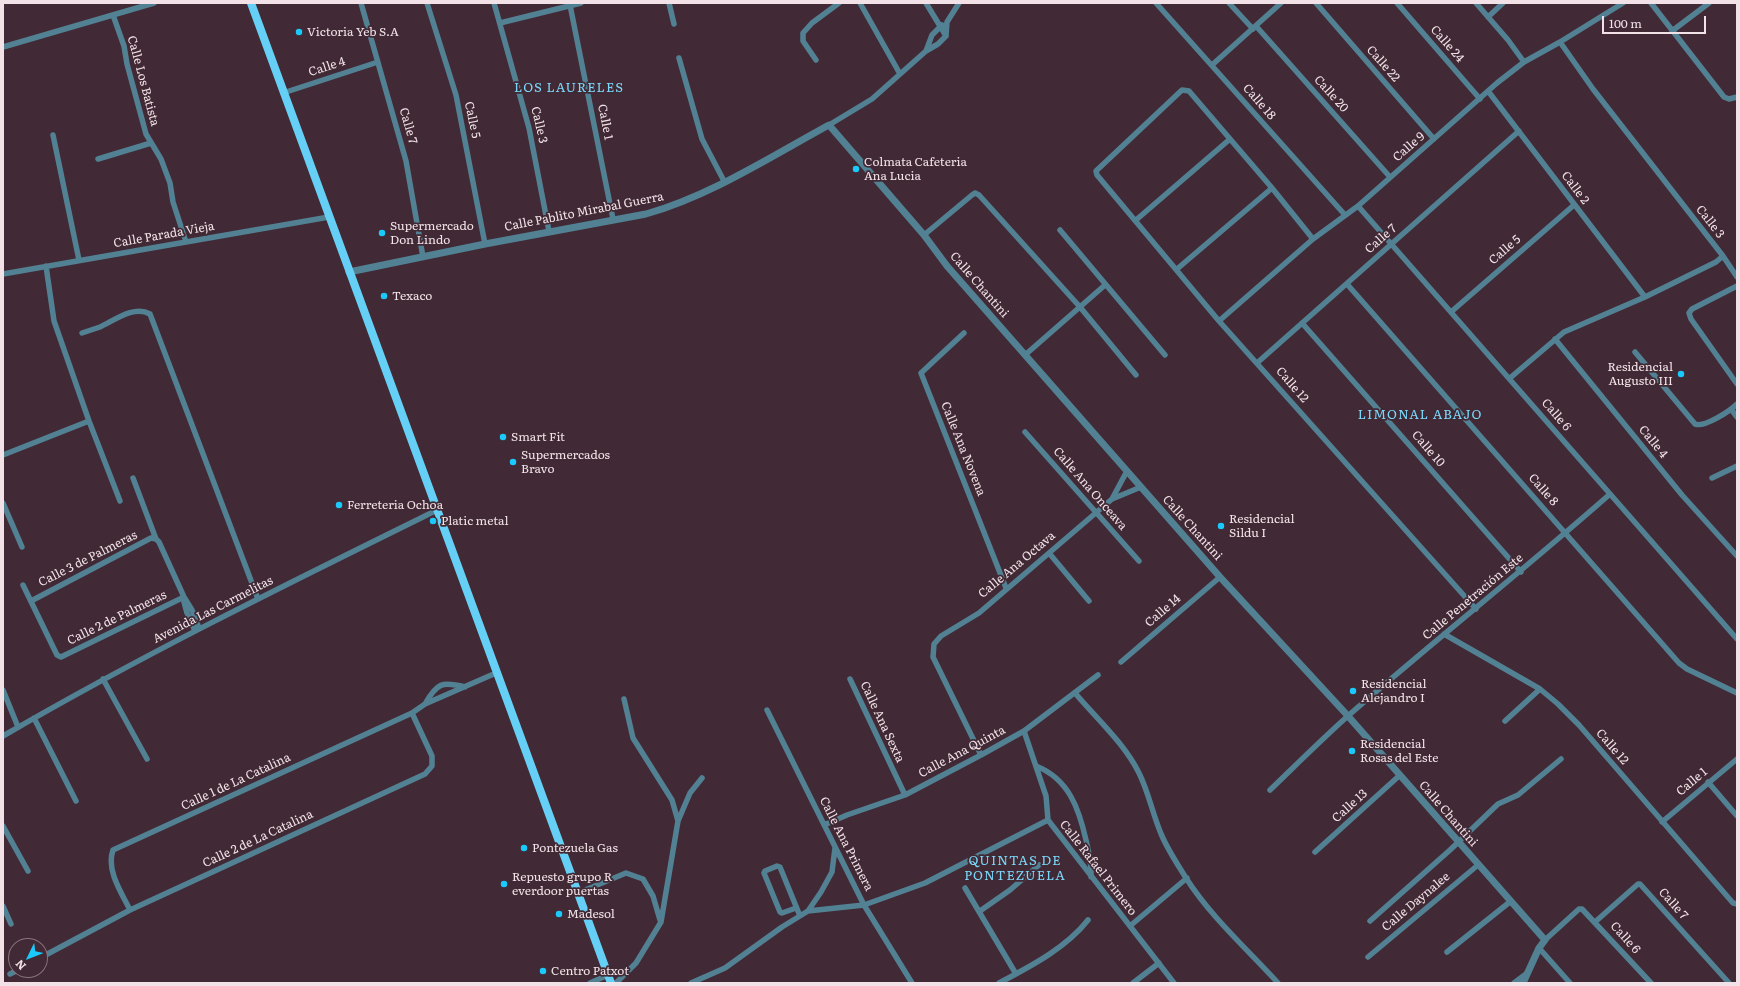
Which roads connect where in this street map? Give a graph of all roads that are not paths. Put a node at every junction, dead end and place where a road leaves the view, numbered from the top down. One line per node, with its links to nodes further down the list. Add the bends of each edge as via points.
1 (154, 3): 23 (street)
2 (251, 3): 42 (main road)
3 (361, 3): 37 (street, Calle 7)
4 (427, 3): 66 (street, Calle 5, via 456,95)
5 (494, 3): 26 (street, Calle 3)
6 (580, 3): 22 (street)
7 (669, 3): 27 (street)
8 (839, 3): 36 (street, via 803,33 803,42)
9 (860, 3): 40 (street)
10 (926, 3): 28 (street)
11 (959, 3): 25 (street)
12 (1156, 3): 39 (street, Calle 18)
13 (1229, 3): 29 (street, Calle 20)
14 (1281, 3): 29 (street)
15 (1316, 3): 49 (street, Calle 22)
16 (1397, 3): 44 (street, Calle 24)
17 (1476, 3): 24 (street)
18 (1504, 3): 24 (street)
19 (1623, 3): 32 (street, Calle 9)
20 (1651, 3): 30 (street)
21 (1709, 3): 30 (street)
22 (570, 5): 26 (street); 59 (street, Calle 1)
23 (113, 15): 33 (street); 50 (street, Calle Los Batista, via 124,46 146,134)
24 (1488, 16): 38 (street)
25 (947, 22): 28 (street); 31 (street)
26 (500, 23): 62 (street, Calle 3, via 529,128)
27 (674, 24)
28 (940, 26): 31 (street); 34 (street, via 932,35)
29 (1254, 27): 39 (street); 52 (street, Calle 20)
30 (1672, 31): 43 (street, via 1724,97)
31 (946, 36): 34 (street, Calle Pablito Mirabal Guerra)
32 (1560, 42): 38 (street, Calle 9); 69 (street, Calle 3, via 1593,89)
33 (3, 47)
34 (926, 51): 40 (street, Calle Pablito Mirabal Guerra)
35 (679, 58): 53 (street, via 702,139)
36 (816, 60)
37 (378, 62): 42 (street, Calle 4); 68 (street, Calle 7, via 406,161)
38 (1524, 62): 41 (street, Calle 9)
39 (1212, 65): 57 (street, Calle 18)
40 (900, 74): 45 (street, Calle Pablito Mirabal Guerra, via 872,99)
41 (1488, 91): 44 (street, Calle 9); 46 (street, Calle 2)
42 (283, 92): 58 (main road)
43 (1737, 97)
44 (1480, 99): 49 (street, Calle 9)
45 (829, 125): 53 (street, Calle Pablito Mirabal Guerra); 63 (street, Calle Chantini)
46 (1519, 131): 55 (street, Calle 2); 67 (street, Calle 7)
47 (53, 135): 70 (street)
48 (1230, 138): 54 (street); 60 (street); 60 (street, Calle 12, via 1189,91 1182,90 1096,171)
49 (1434, 139): 52 (street, Calle 9)
50 (151, 143): 51 (street); 65 (street, Calle Los Batista, via 158,151 170,183 173,202)
51 (98, 159)
52 (1390, 177): 56 (street, Calle 9)
53 (724, 181): 59 (street, Calle Pablito Mirabal Guerra, via 669,207)
54 (1272, 188): 64 (street); 72 (street)
55 (1574, 205): 79 (street, Calle 2); 81 (street, Calle 5)
56 (1358, 206): 57 (street, Calle 9); 67 (street, Calle 6)
57 (1345, 215): 64 (street, Calle 9)
58 (329, 217): 65 (street, Calle Parada Vieja); 73 (main road)
59 (613, 220): 62 (street, Calle Pablito Mirabal Guerra)
60 (1136, 220): 72 (street, Calle 12)
61 (1060, 230): 77 (street)
62 (549, 231): 66 (street, Calle Pablito Mirabal Guerra)
63 (924, 234): 80 (street, via 975,193); 88 (street, Calle Chantini, via 947,266)
64 (1313, 240): 82 (street, Calle 9)
65 (186, 242): 70 (street, Calle Parada Vieja)
66 (485, 244): 68 (street, Calle Pablito Mirabal Guerra)
67 (1392, 245): 76 (street, Calle 7); 81 (street, Calle 6)
68 (424, 256): 73 (street, Calle Pablito Mirabal Guerra)
69 (1723, 256): 75 (street); 79 (street, Calle 3, via 1716,262)
70 (79, 260): 71 (street, Calle Parada Vieja)
71 (46, 266): 74 (street, Calle Parada Vieja); 97 (street, via 54,321)
72 (1177, 269): 82 (street, Calle 12)
73 (349, 272): 109 (main road)
74 (3, 274)
75 (1737, 277)
76 (1347, 284): 83 (street, Calle 7); 111 (street, Calle 8)
77 (1105, 285): 80 (street); 89 (street)
78 (1737, 286): 93 (street, via 1692,309 1689,313)
79 (1645, 297): 86 (street, Calle 3, via 1573,327)
80 (1080, 307): 88 (street); 91 (street)
81 (1450, 312): 92 (street, Calle 6)
82 (1219, 321): 90 (street, Calle 12)
83 (1302, 323): 90 (street, Calle 7); 117 (street, Calle 10)
84 (82, 333): 122 (street, via 122,315 140,310 150,314)
85 (964, 333): 120 (street, Calle Ana Novena, via 921,373)
86 (1555, 339): 92 (street, Calle 3); 115 (street, Calle 4, via 1682,495)
87 (1635, 352): 95 (street, via 1695,424 1703,425)
88 (1025, 355): 101 (street, Calle Chantini)
89 (1165, 355)
90 (1257, 363): 125 (street, Calle 12)
91 (1136, 375)
92 (1510, 378): 105 (street, Calle 6)
93 (1737, 384)
94 (1737, 404): 95 (street)
95 (1732, 409): 96 (street)
96 (1737, 417)
97 (89, 421): 99 (street); 107 (street)
98 (1025, 432): 110 (street, Calle Ana Onceava)
99 (3, 455)
100 (1737, 466): 103 (street)
101 (1127, 471): 104 (street, Calle Chantini); 106 (street, Calle Ana Octava)
102 (133, 478): 112 (street)
103 (1712, 478)
104 (1141, 488): 106 (street, Calle Ana Octava); 118 (street, Calle Chantini)
105 (1610, 494): 111 (street, Calle Penetración Este); 128 (street, Calle 6)
106 (1112, 499): 110 (street, Calle Ana Octava)
107 (120, 501)
108 (3, 504): 113 (street)
109 (437, 510): 122 (street, Avenida Las Carmelitas); 130 (main road)
110 (1096, 512): 114 (street, Calle Ana Octava); 116 (street, Calle Ana Onceava)
111 (1566, 533): 117 (street, Calle Penetración Este); 138 (street, Calle 8, via 1679,663)
112 (156, 539): 121 (street, via 160,542); 123 (street, Calle 3 de Palmeras, via 151,538)
113 (22, 547)
114 (1049, 553): 120 (street, Calle Ana Octava); 124 (street)
115 (1737, 556)
116 (1139, 561)
117 (1521, 572): 125 (street, Calle Penetración Este)
118 (1220, 577): 129 (street, Calle 14); 143 (street, Calle Chantini)
119 (23, 585): 123 (street)
120 (1006, 588): 149 (street, Calle Ana Octava, via 979,613 941,636 934,644 933,657)
121 (184, 597): 123 (street, Calle 2 de Palmeras, via 61,657 57,655); 126 (street, via 192,610)
122 (258, 599): 126 (street, Avenida Las Carmelitas)
123 (31, 601)
124 (1089, 601)
125 (1476, 609): 127 (street, Calle Penetración Este)
126 (197, 630): 132 (street, Avenida Las Carmelitas)
127 (1444, 634): 135 (street, Calle 12); 143 (street, Calle Penetración Este)
128 (1737, 639)
129 (1121, 662)
130 (496, 673): 134 (street); 175 (main road)
131 (1098, 675): 137 (street, Calle Ana Quinta)
132 (103, 679): 144 (street, Avenida Las Carmelitas); 150 (street)
133 (850, 679): 158 (street, Calle Ana Sexta)
134 (465, 687): 140 (street); 140 (street, via 452,684 438,686)
135 (1540, 689): 145 (street); 163 (street, Calle 12, via 1579,725)
136 (3, 690): 146 (street)
137 (1075, 693): 147 (street, Calle Ana Quinta); 173 (street, via 1125,751 1139,774 1162,836)
138 (1737, 693)
139 (624, 700): 162 (street, via 632,738 650,762 672,800)
140 (425, 704): 142 (street, Calle 1 de La Catalina)
141 (767, 710): 164 (street, Calle Ana Primera)
142 (412, 713): 181 (street, Calle 2 de La Catalina, via 432,756 432,766 425,774); 181 (street, Calle 1 de La Catalina, via 113,850 112,869)
143 (1348, 716): 154 (street, Calle Chantini); 157 (street, Calle Penetración Este)
144 (34, 718): 146 (street, Avenida Las Carmelitas); 159 (street)
145 (1505, 721)
146 (18, 727): 148 (street, Avenida Las Carmelitas)
147 (1024, 731): 149 (street, Calle Ana Quinta); 153 (street, Calle Rafael Primero)
148 (3, 736)
149 (980, 755): 158 (street, Calle Ana Quinta)
150 (147, 759)
151 (1561, 759): 166 (street, via 1518,795 1498,804)
152 (1737, 759): 156 (street, Calle 1)
153 (1036, 766): 161 (street, Calle Rafael Primero, via 1046,796); 172 (street, via 1047,770 1074,801 1082,821 1092,864)
154 (1400, 776): 166 (street, Calle Chantini); 168 (street, Calle 13)
155 (702, 778): 162 (street, via 690,793)
156 (1708, 782): 160 (street); 163 (street, Calle 1)
157 (1270, 790)
158 (905, 796): 164 (street, Calle Ana Quinta)
159 (76, 801)
160 (1737, 816)
161 (1048, 820): 172 (street, Calle Rafael Primero); 178 (street, via 925,883)
162 (678, 821): 187 (street)
163 (1662, 822): 177 (street, Calle 12, via 1733,903)
164 (824, 825): 167 (street, Calle Ana Primera)
165 (3, 826): 171 (street)
166 (1458, 842): 170 (street, Calle Chantini); 186 (street)
167 (835, 848): 178 (street, Calle Ana Primera); 182 (street, via 832,872)
168 (1315, 852)
169 (1039, 865): 183 (street)
170 (1478, 865): 176 (street, Calle Chantini); 195 (street, Calle Daynalee)
171 (28, 871)
172 (1092, 877): 190 (street, Calle Rafael Primero)
173 (1186, 878): 190 (street); 207 (street, via 1215,916)
174 (965, 888): 183 (street)
175 (578, 893): 187 (street, via 626,873 643,879 653,896); 199 (main road)
176 (1511, 901): 191 (street, Calle Chantini); 193 (street)
177 (1737, 904)
178 (864, 905): 182 (street); 203 (street, Calle Ana Primera)
179 (3, 906): 189 (street)
180 (796, 908): 180 (street, via 780,867 765,871 780,912); 184 (street)
181 (130, 910): 194 (street, Calle 2 de La Catalina)
182 (808, 911): 184 (street)
183 (980, 911): 197 (street)
184 (800, 916): 202 (street, via 725,968)
185 (1088, 920): 197 (street, via 1058,948)
186 (1370, 921)
187 (661, 922): 201 (street, via 636,963)
188 (1596, 922): 191 (street, Calle 6, via 1579,909); 211 (street, Calle 6); 212 (street, Calle 7, via 1640,884)
189 (11, 924)
190 (1130, 926): 196 (street, Calle Rafael Primero)
191 (1545, 940): 192 (street)
192 (1539, 948): 198 (street); 210 (street)
193 (1447, 952)
194 (48, 954)
195 (1368, 957)
196 (1159, 963): 205 (street); 206 (street, Calle Rafael Primero)
197 (1016, 974): 204 (street)
198 (1526, 974): 208 (street); 209 (street)
199 (609, 979): 200 (street)
200 (590, 983)
201 (616, 983)
202 (691, 983)
203 (912, 983)
204 (999, 983)
205 (1133, 983)
206 (1174, 983)
207 (1277, 983)
208 (1514, 983)
209 (1523, 983)
210 (1570, 983)
211 (1651, 983)
212 (1729, 983)

